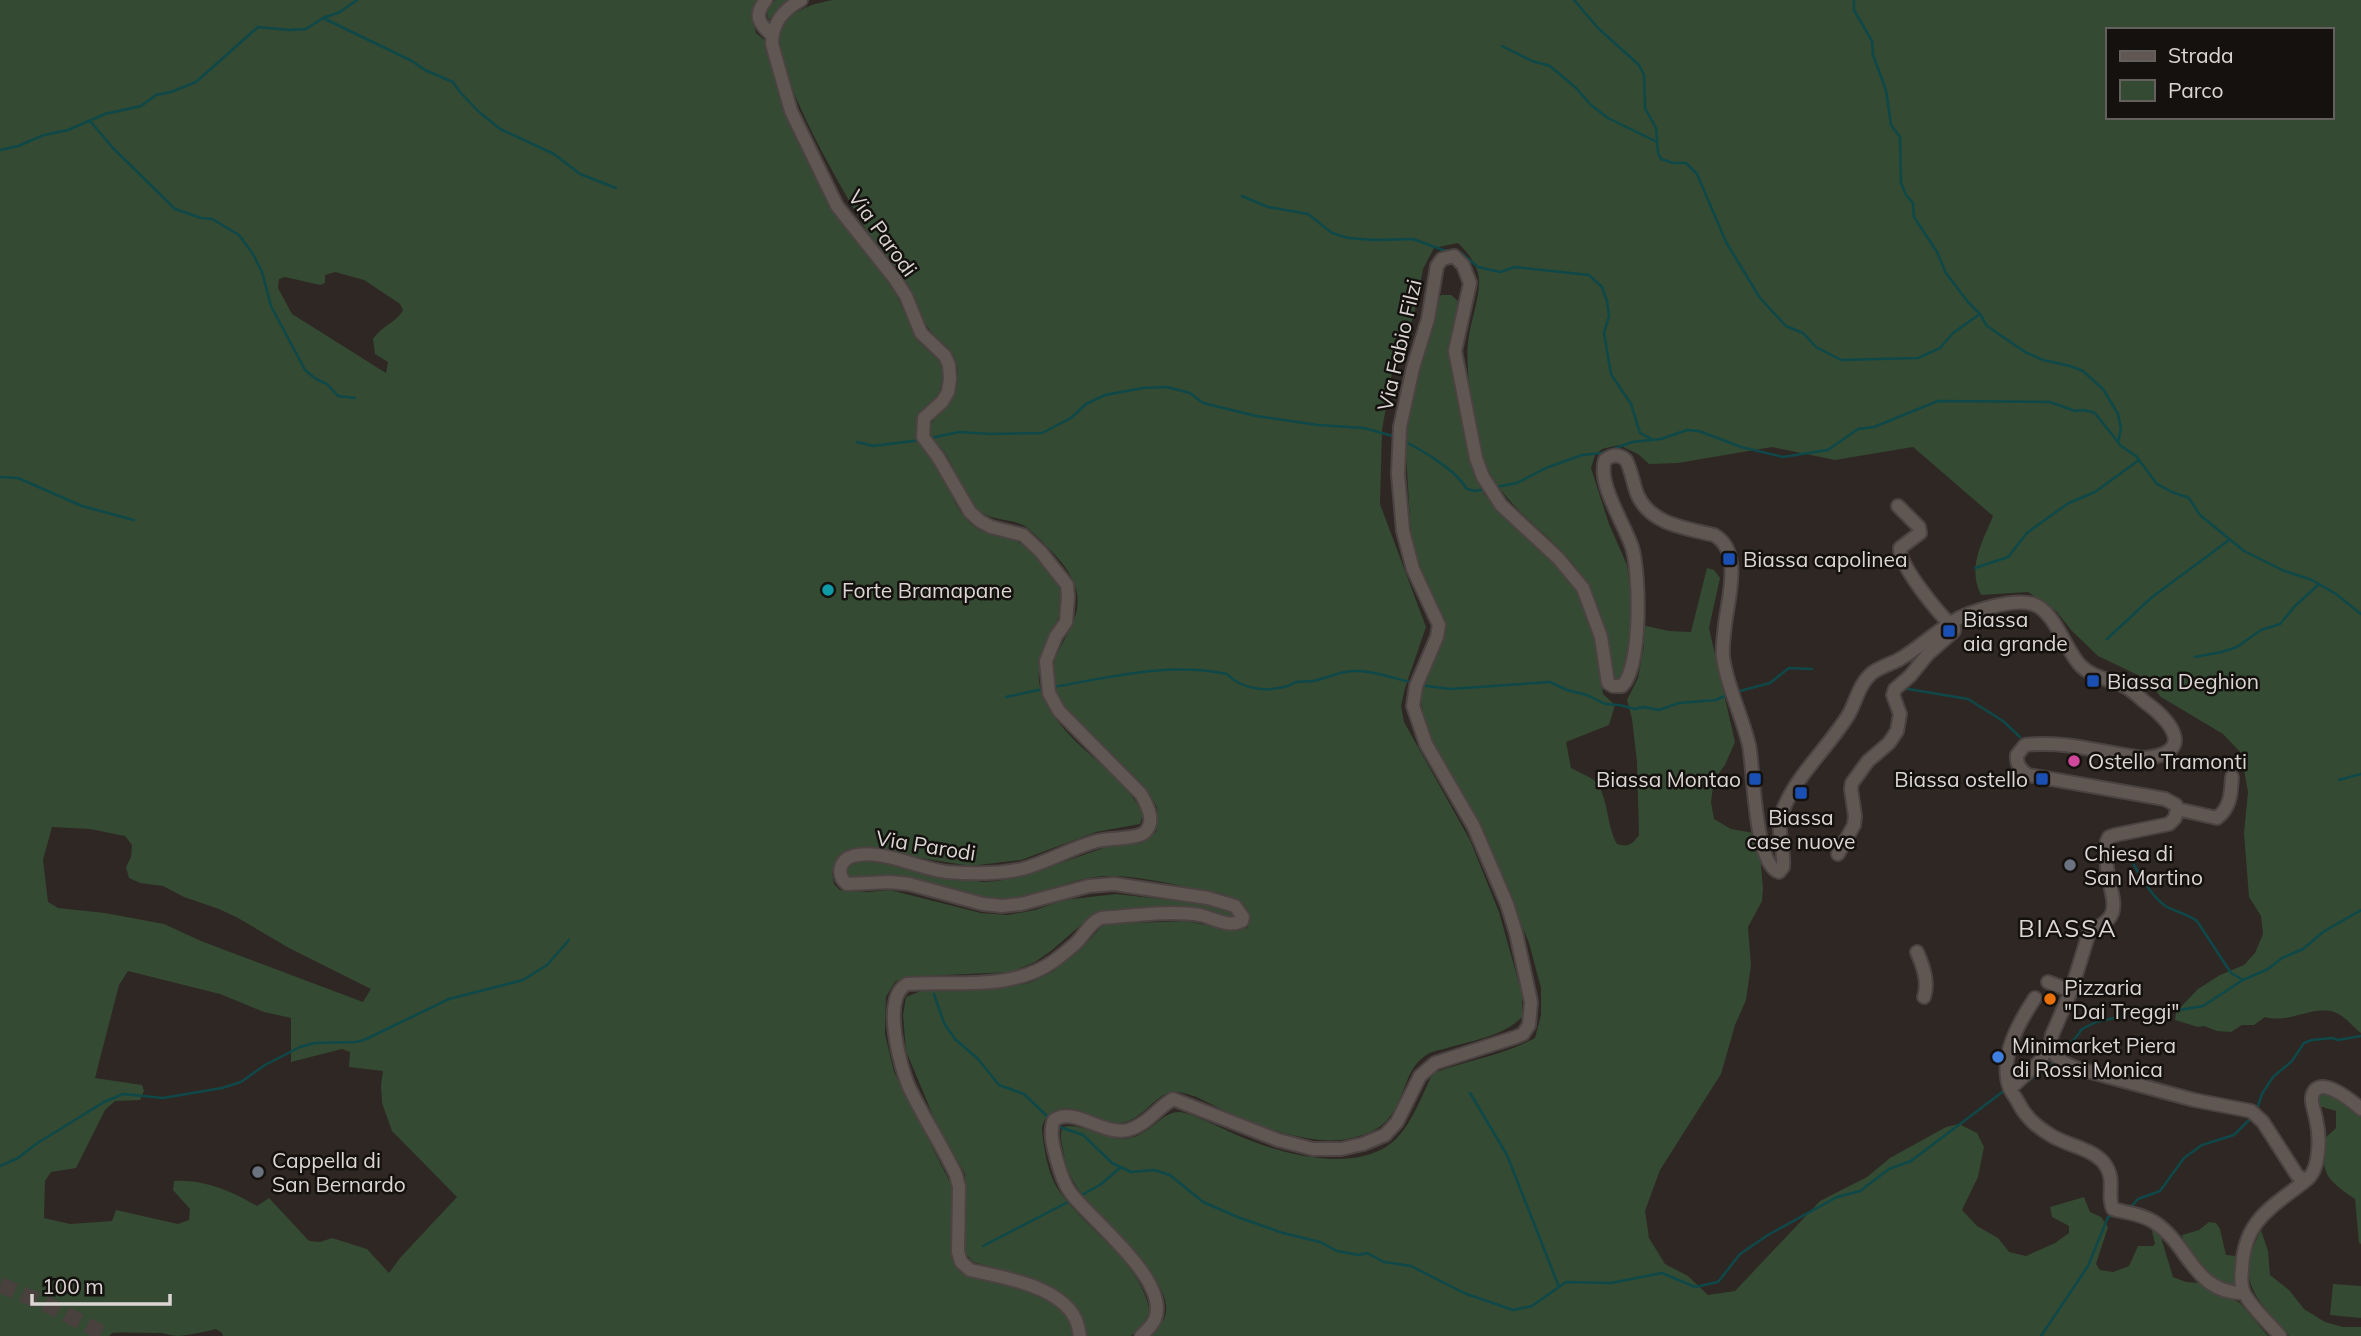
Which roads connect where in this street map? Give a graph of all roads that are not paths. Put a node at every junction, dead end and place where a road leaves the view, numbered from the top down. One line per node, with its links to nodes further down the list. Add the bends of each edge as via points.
1 (766, 0): 3 (street, via 760,7 759,24)
2 (801, 0): 3 (street, via 783,13)
3 (772, 35): 19 (street, Via Parodi, via 791,111 837,206 895,279 920,333 946,356 948,392 924,418 923,437 970,512 991,527 1023,535 1066,584 1066,622 1046,661 1049,693 1059,711 1141,794 1150,810 1148,827 1141,835 1093,842 1022,869 944,871 863,855 844,861 841,880 846,884 909,884 1002,906 1114,884 1208,898 1235,906 1243,917 1234,924 1184,914 1101,918 1062,955 1028,974 989,982 907,984 895,999 898,1054 909,1087 956,1175 961,1262 970,1270 1040,1288 1070,1311)
4 (1898, 506): 5 (street, via 1920,533 1900,548 1902,558 1931,604)
5 (1950, 624): 7 (street, Via Fabio Filzi, via 2007,604 2039,607 2080,665 2124,686 2154,708 2173,728 2174,743 2164,754 2143,758 2072,746 2025,744 2017,755 2017,765 2028,775 2165,799); 8 (street, via 1953,633 1895,689 1900,714 1897,731 1852,783 1854,825); 20 (street, Via Fabio Filzi, via 1866,680 1850,712 1784,807 1779,827 1783,867 1779,872 1773,870 1754,799 1750,748 1723,658 1731,577 1727,548 1714,535 1660,520 1637,495 1626,460 1618,455 1605,460 1604,481 1636,566 1635,651 1622,686 1608,683 1601,636 1583,588 1501,505 1483,477 1455,351 1468,276 1454,256 1441,259 1399,427 1405,542 1439,625 1413,706 1426,744 1474,827 1507,904 1529,988 1529,1025 1517,1038 1442,1059 1427,1068 1385,1135 1341,1149 1313,1149 1278,1140 1177,1100 1128,1130 1107,1130 1071,1116 1054,1120 1054,1150 1068,1189 1126,1251 1155,1298 1155,1318)
6 (2232, 777): 7 (street, via 2231,799 2217,818)
7 (2177, 809): 11 (street, via 2169,824 2109,837 2108,876 2114,911 2089,933)
8 (1838, 854)
9 (1917, 952): 12 (street, via 1927,989)
10 (2048, 982): 11 (street)
11 (2071, 991): 14 (street)
12 (1924, 997)
13 (2035, 998): 15 (street, via 2022,1017 2009,1055)
14 (2051, 1043): 15 (street, via 2039,1062); 17 (street, via 2059,1059 2076,1068 2252,1111)
15 (2010, 1089): 18 (street, via 2029,1120 2102,1161 2110,1176 2113,1209 2144,1217 2161,1228 2204,1280 2223,1290)
16 (2361, 1109): 17 (street, via 2336,1090 2316,1090 2312,1097 2316,1156)
17 (2305, 1181): 18 (street, via 2259,1218 2249,1233 2242,1266)
18 (2244, 1293): 21 (street)
19 (1080, 1336)
20 (1141, 1336)
21 (2280, 1336)

